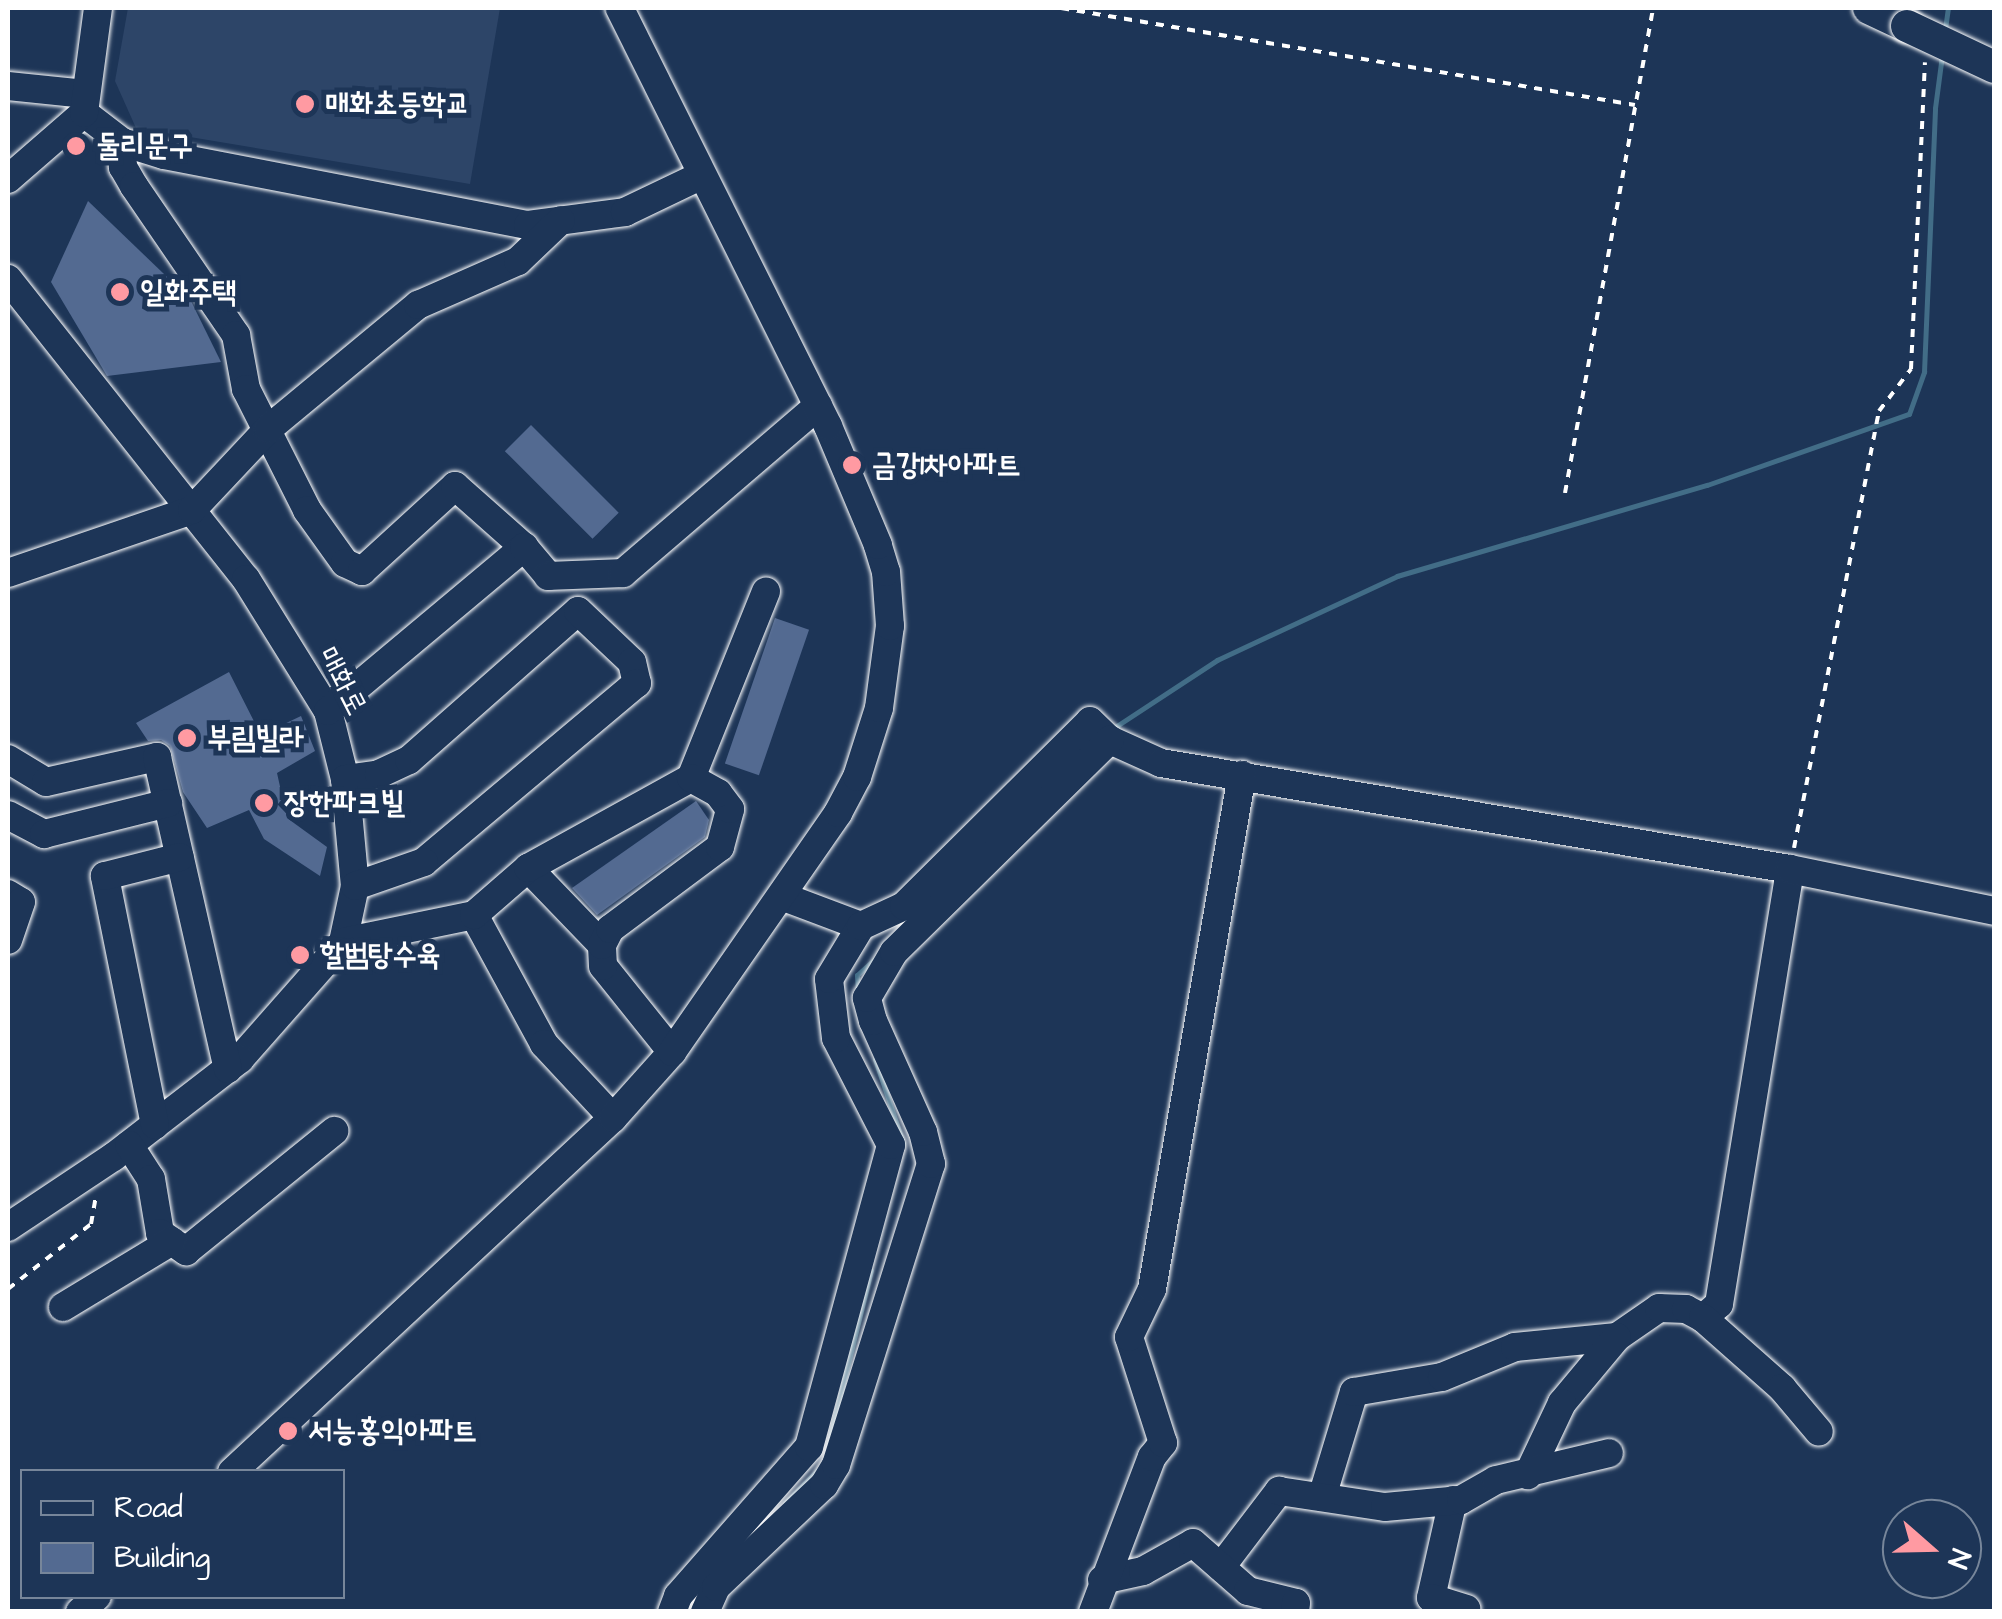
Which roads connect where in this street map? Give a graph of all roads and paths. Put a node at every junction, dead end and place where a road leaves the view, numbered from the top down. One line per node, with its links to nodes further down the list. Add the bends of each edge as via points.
1 (98, 8): 10 (street)
2 (620, 8): 13 (street)
3 (1061, 8): 6 (path)
4 (1653, 8): 11 (path)
5 (1870, 8): 8 (main road, bridge)
6 (1101, 11): 11 (path)
7 (1925, 61): 34 (path, via 1911,368 1879,411)
8 (1994, 67)
9 (8, 86): 10 (street)
10 (85, 104): 12 (street); 14 (street)
11 (1635, 106): 19 (path)
12 (122, 142): 15 (street, via 528,224); 18 (street, via 123,167 134,186 236,334 246,389)
13 (700, 176): 15 (street, via 626,212); 17 (street)
14 (8, 179)
15 (561, 220): 18 (street, via 518,262 418,305)
16 (8, 279): 20 (street, 매화로)
17 (818, 406): 21 (street, via 623,573 548,576); 37 (street, via 886,572 887,660 858,778)
18 (268, 428): 20 (street); 21 (street, via 307,510 353,568 362,571 455,486)
19 (1565, 493)
20 (192, 510): 22 (street); 24 (street, 매화로, via 246,580)
21 (524, 547): 24 (street)
22 (8, 573)
23 (766, 591): 28 (street)
24 (328, 711): 29 (street, 매화로)
25 (1102, 733): 27 (street, via 1162,763); 40 (street, via 1090,722 904,906); 66 (street, via 894,952 868,998 924,1132 930,1164 836,1465 824,1485 716,1586)
26 (8, 759): 30 (street, via 46,782 158,757)
27 (1242, 775): 34 (street); 62 (street, via 1152,1288 1129,1337 1163,1443)
28 (691, 778): 33 (street); 43 (street, via 718,793 730,809 720,846 610,929)
29 (345, 779): 35 (street, 매화로); 35 (street, via 410,760 578,610 632,662 636,683 424,862)
30 (168, 803): 31 (street, via 44,834); 32 (street)
31 (8, 815)
32 (180, 857): 45 (street); 47 (street, via 104,876)
33 (528, 868): 39 (street); 43 (street)
34 (1790, 870): 38 (street); 53 (street, via 1719,1304)
35 (355, 886): 42 (street, 매화로)
36 (8, 894): 41 (street, via 20,902)
37 (784, 897): 40 (street); 44 (street)
38 (1994, 911)
39 (474, 915): 42 (street); 46 (street, via 544,1044)
40 (860, 926): 65 (street, via 829,979 836,1038 890,1145 814,1428 808,1447 678,1596)
41 (8, 940)
42 (342, 942): 45 (street, 매화로)
43 (602, 945): 44 (street, via 604,966)
44 (672, 1052): 46 (street)
45 (228, 1068): 47 (street, 매화로)
46 (613, 1118): 57 (street)
47 (156, 1125): 49 (street, 매화로)
48 (334, 1131): 51 (street, via 186,1252)
49 (128, 1145): 50 (street, 매화로); 51 (street, via 152,1179 160,1233)
50 (8, 1226)
51 (172, 1241): 52 (street)
52 (62, 1307)
53 (1704, 1318): 54 (street, via 1659,1308); 55 (street, via 1782,1388)
54 (1617, 1337): 58 (street, via 1562,1403); 59 (street, via 1515,1348 1442,1377 1354,1392)
55 (1819, 1432)
56 (1609, 1452): 58 (street)
57 (235, 1469)
58 (1528, 1475): 60 (street, via 1496,1480)
59 (1322, 1498): 60 (street, via 1384,1506); 61 (street, via 1279,1491)
60 (1453, 1500): 63 (street)
61 (1221, 1568): 62 (street, via 1193,1543 1143,1571); 68 (street, via 1248,1591 1296,1603)
62 (1102, 1580): 67 (street)
63 (1428, 1605): 64 (street)
64 (1466, 1609)
65 (672, 1612)
66 (705, 1612)
67 (1093, 1612)
68 (1294, 1612)

